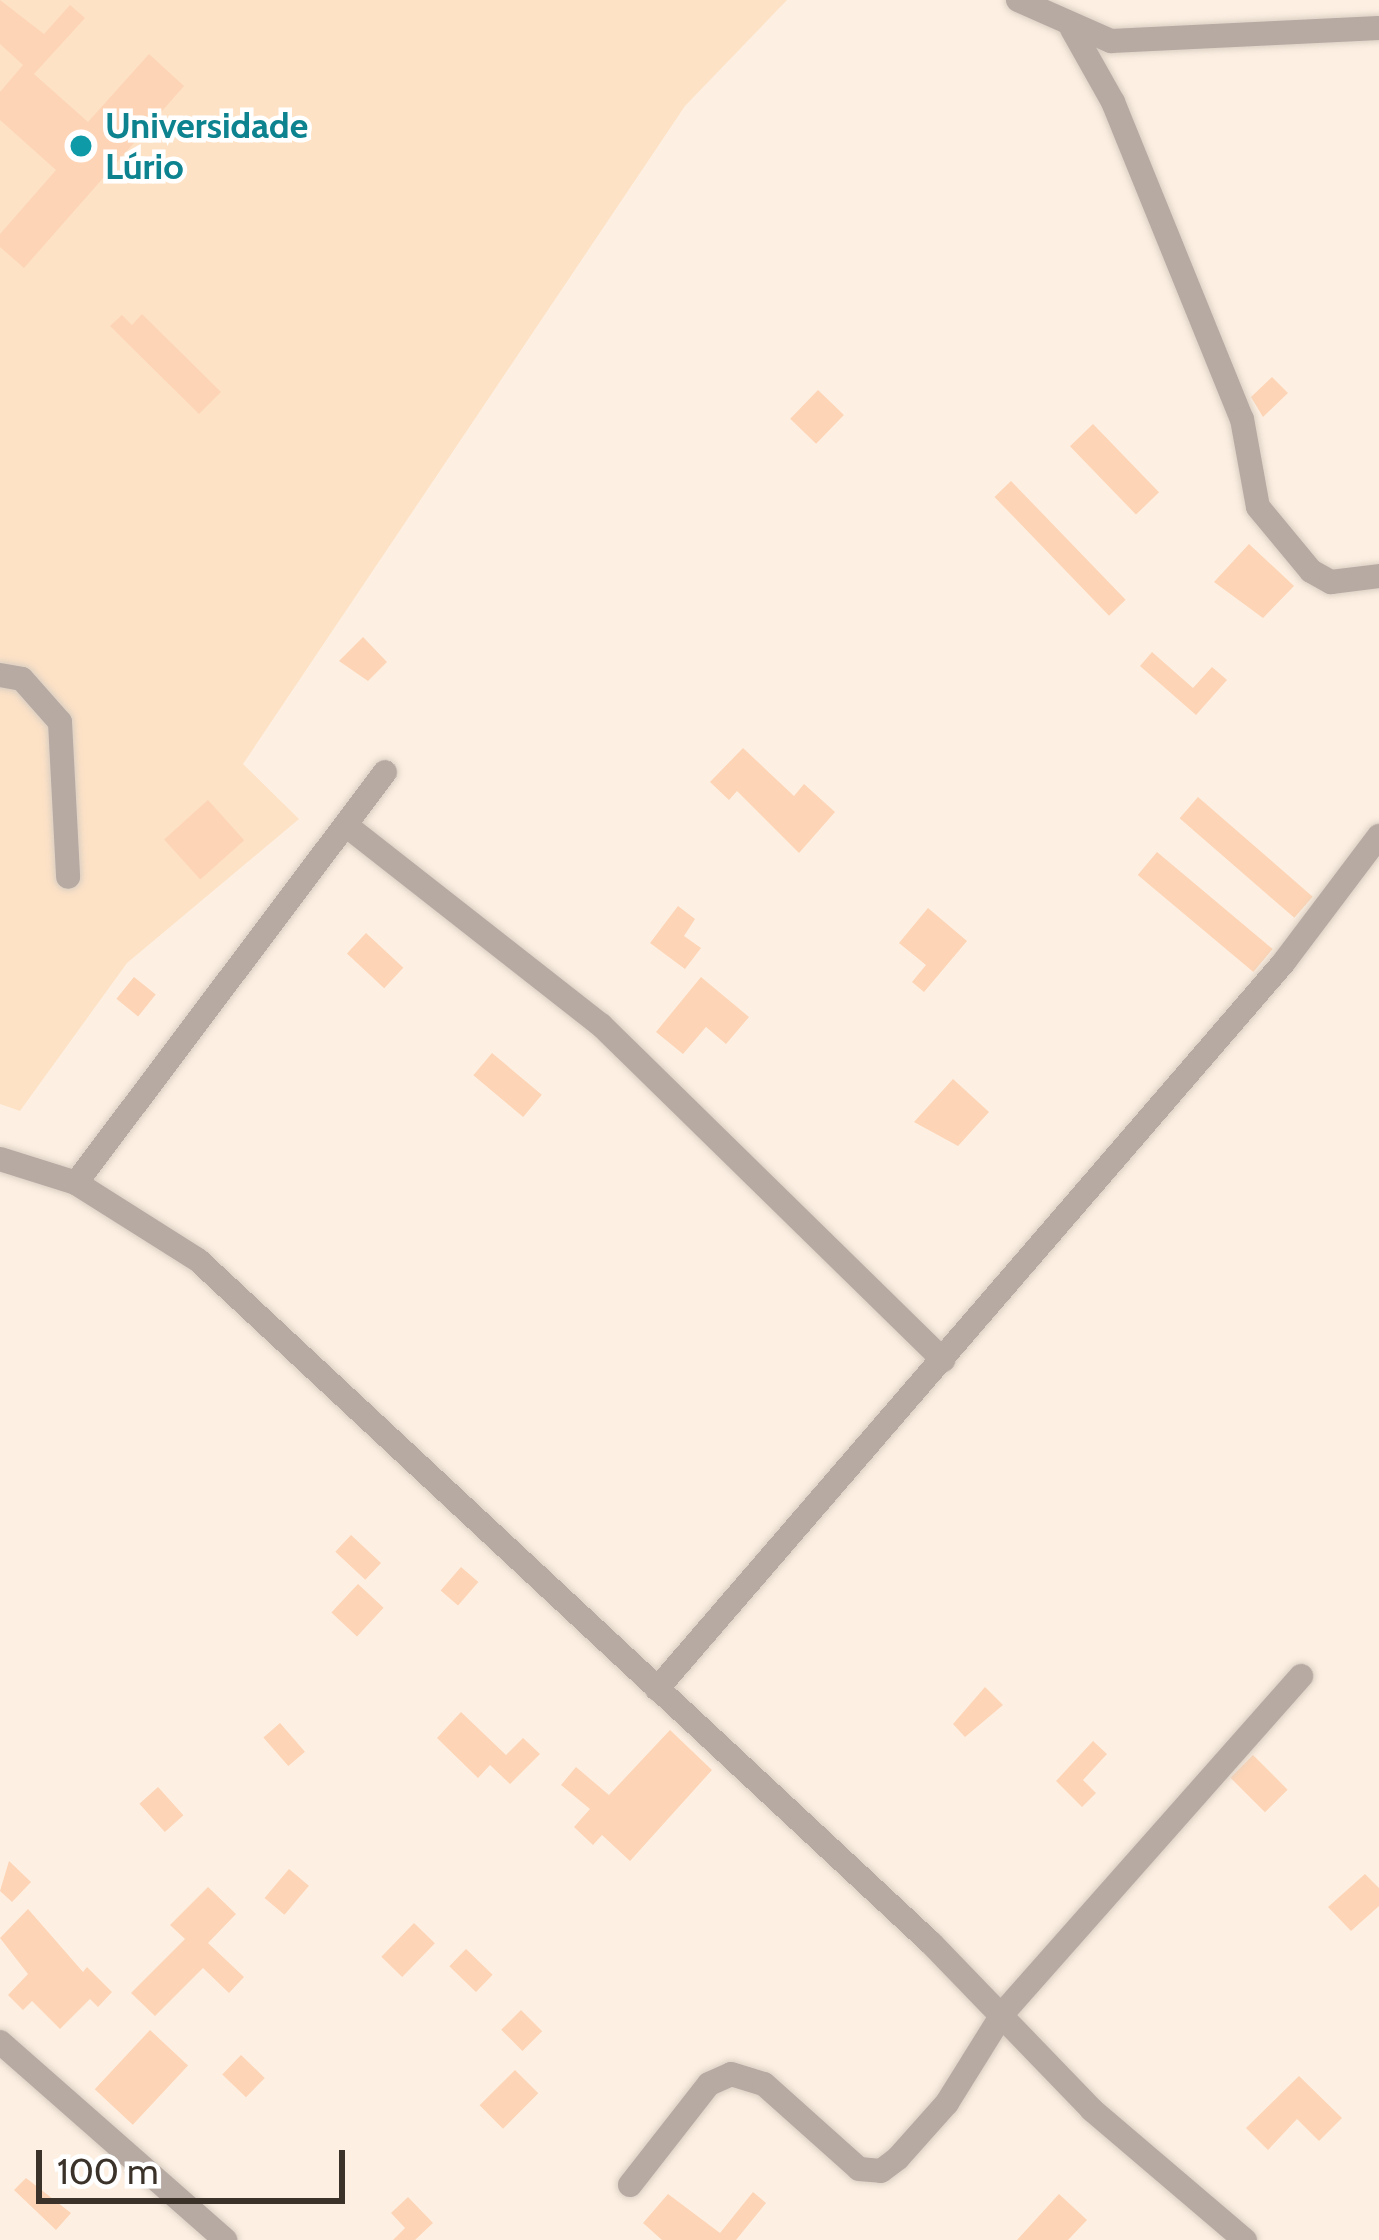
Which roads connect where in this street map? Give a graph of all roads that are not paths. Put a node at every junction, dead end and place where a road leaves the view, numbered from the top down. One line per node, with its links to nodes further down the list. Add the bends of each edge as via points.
1 (1018, 0): 2 (street)
2 (1072, 28): 3 (street, via 1111,41); 4 (street, via 1113,102 1242,419 1258,507 1311,571 1331,582)
3 (1379, 28)
4 (1379, 576)
5 (0, 675): 9 (street, via 22,679 60,722)
6 (385, 772): 7 (street)
7 (347, 826): 11 (street); 12 (street, via 601,1025)
8 (1379, 836): 12 (street, via 1284,962)
9 (68, 877)
10 (0, 1159): 11 (street)
11 (76, 1184): 14 (street, via 198,1260)
12 (943, 1360): 14 (street)
13 (1300, 1676): 15 (street)
14 (657, 1689): 15 (street)
15 (1004, 2012): 17 (street, via 927,2130 880,2170 859,2170 764,2084 730,2074 710,2084); 19 (street, via 1092,2110)
16 (0, 2042): 18 (street)
17 (630, 2185)
18 (225, 2240)
19 (1245, 2240)

